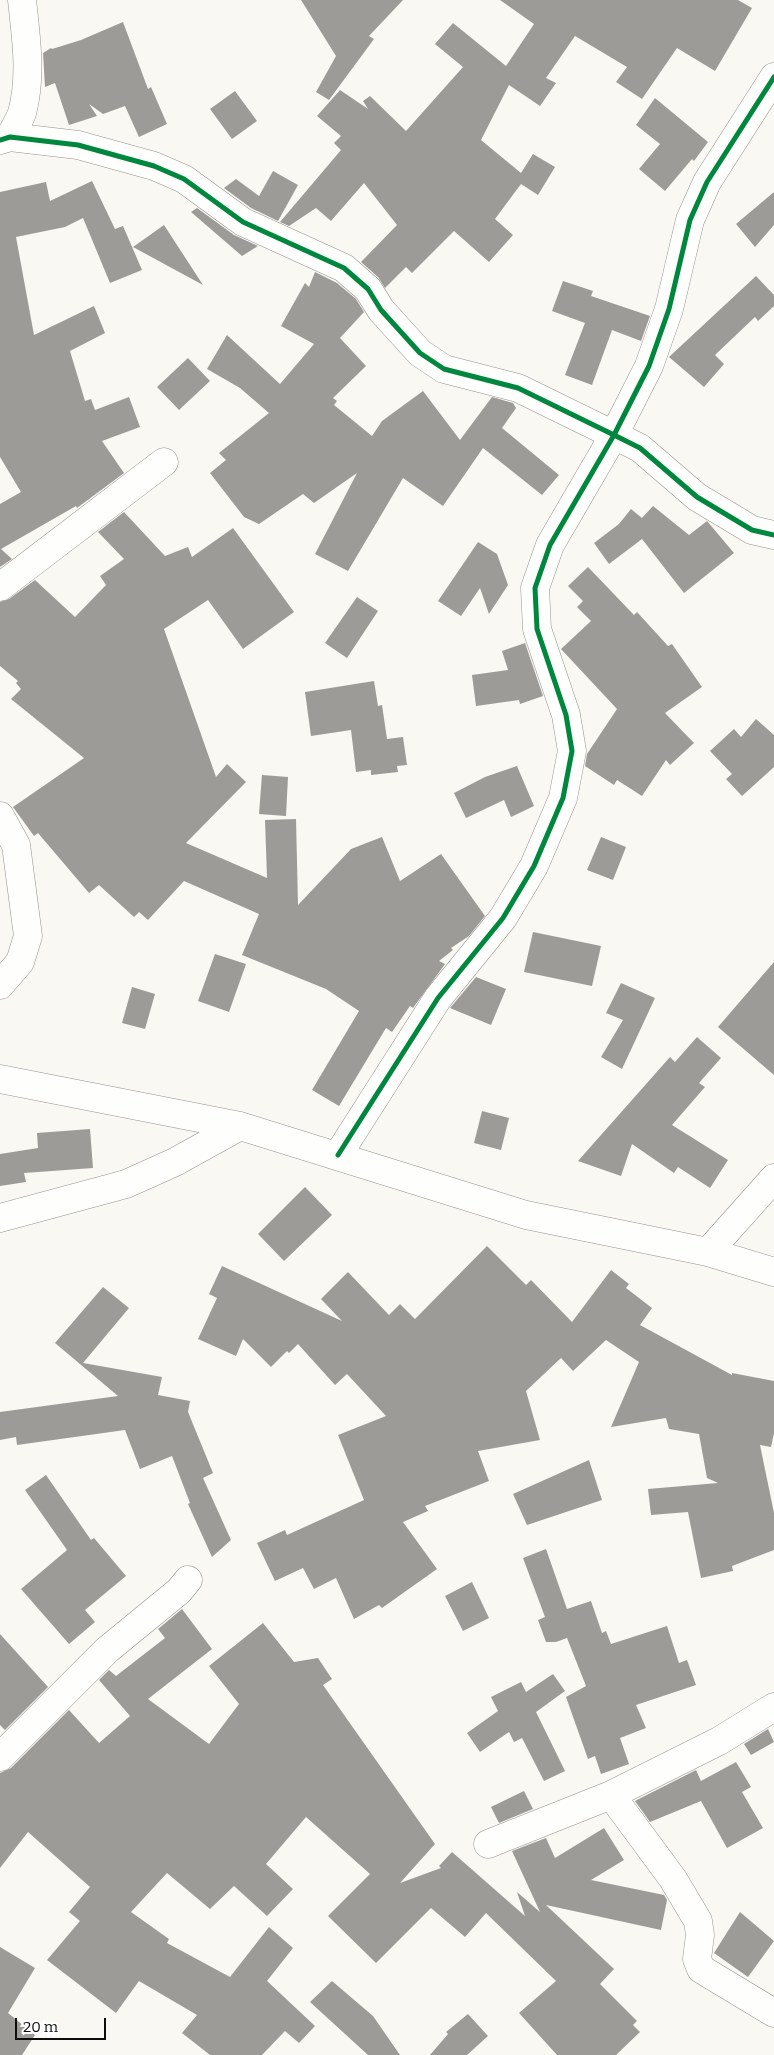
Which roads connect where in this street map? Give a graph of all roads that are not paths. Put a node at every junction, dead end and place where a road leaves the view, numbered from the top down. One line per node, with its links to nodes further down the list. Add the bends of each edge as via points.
1 (22, 0): 3 (street, via 27,79 22,113)
2 (774, 77): 4 (street, via 707,182 690,220 669,309 649,366)
3 (5, 138): 4 (street, via 78,145 154,166 184,178 243,222 344,268 368,289 381,310 420,353 444,369 518,388)
4 (614, 435): 6 (street, via 640,448 696,496 752,530); 12 (street, via 550,545 535,588 537,630 566,715 572,751 563,798 534,866 503,918 438,998)
5 (164, 462): 7 (street)
6 (774, 535)
7 (0, 587)
8 (0, 816): 9 (street, via 16,845 28,936 20,962)
9 (0, 985)
10 (0, 1079): 11 (street)
11 (240, 1126): 12 (street); 14 (street, via 175,1162 126,1184)
12 (338, 1155): 15 (street, via 526,1215)
13 (774, 1178): 15 (street)
14 (0, 1218)
15 (708, 1252): 16 (street)
16 (774, 1272)
17 (188, 1580): 19 (street, via 179,1591 106,1650)
18 (774, 1707): 20 (street, via 719,1741)
19 (0, 1756)
20 (611, 1795): 21 (street); 22 (street, via 674,1879 698,1921 697,1959 701,1969)
21 (488, 1844)
22 (774, 2013)

